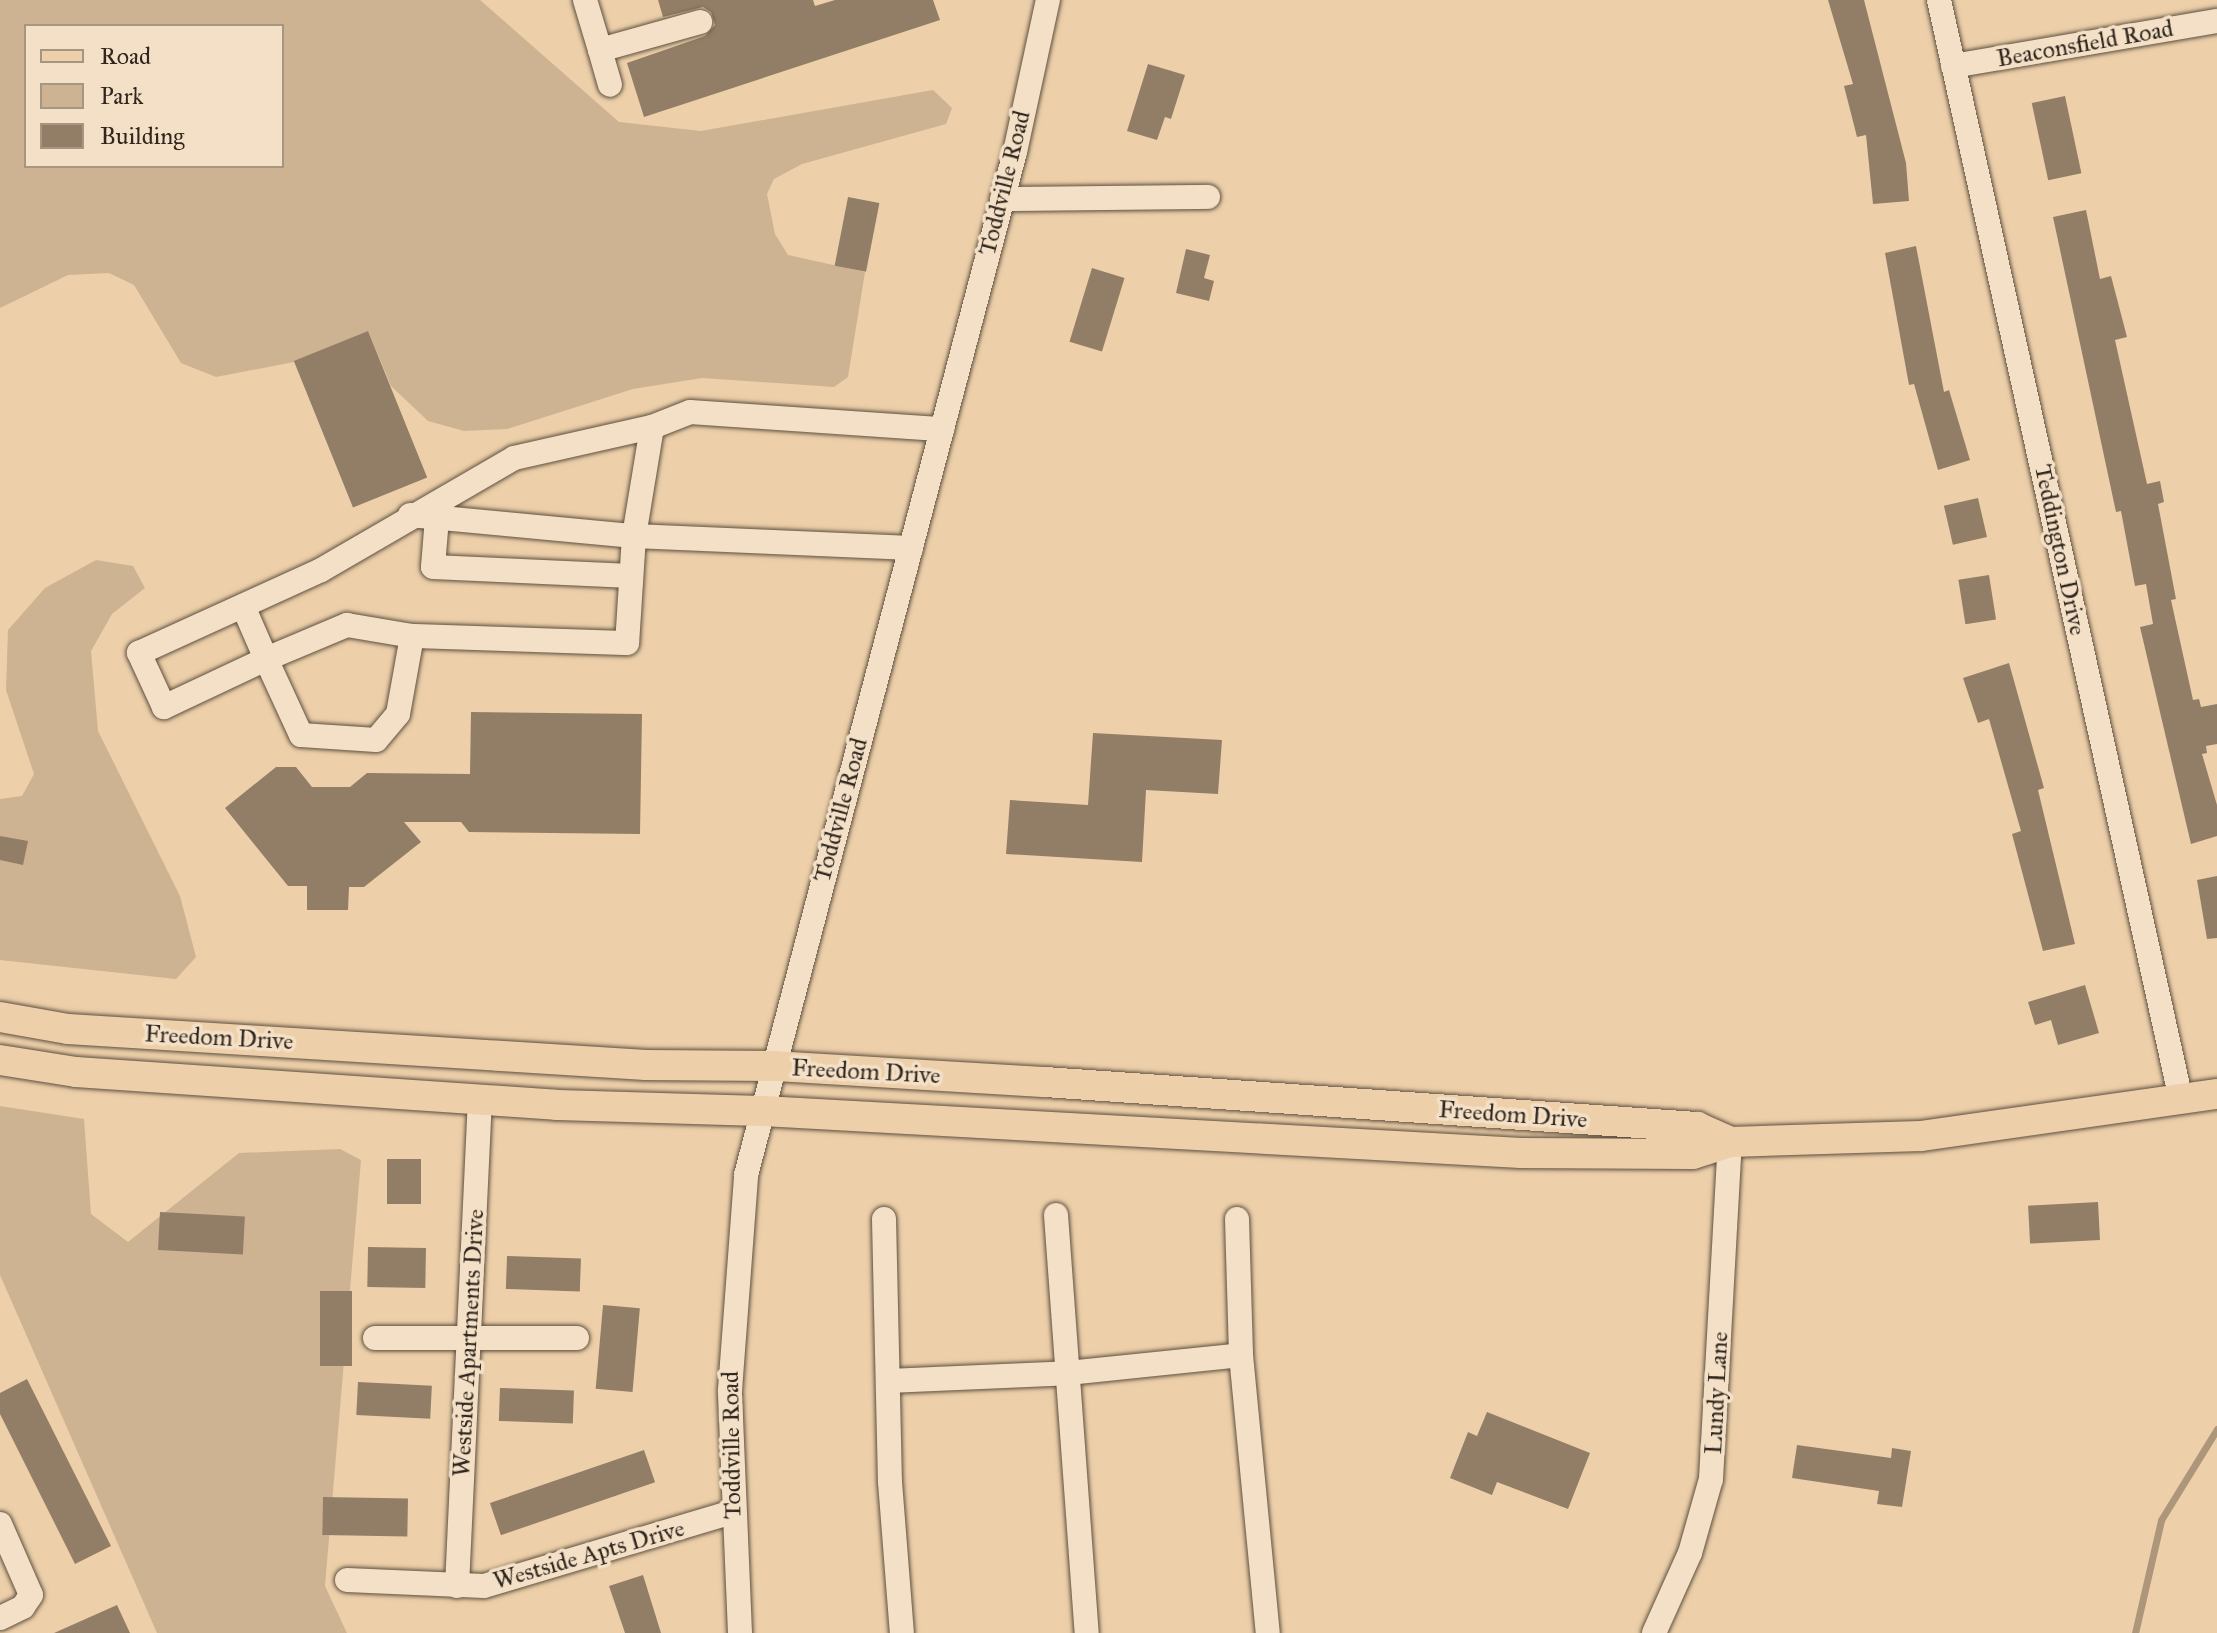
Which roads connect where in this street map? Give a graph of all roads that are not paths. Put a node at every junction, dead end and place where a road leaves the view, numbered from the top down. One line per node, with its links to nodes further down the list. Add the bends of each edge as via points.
1 (585, 0): 6 (street)
2 (1048, 0): 10 (street, Toddville Road)
3 (1939, 0): 7 (street, Teddington Drive)
4 (2217, 21): 7 (street, Beaconsfield Road)
5 (700, 22): 6 (street)
6 (600, 50): 8 (street)
7 (1953, 66): 26 (street, Teddington Drive)
8 (610, 85)
9 (1208, 197): 10 (street)
10 (1002, 199): 12 (street, Toddville Road)
11 (652, 427): 12 (street, via 690,412); 13 (street, via 514,458); 15 (street)
12 (942, 429): 16 (street, Toddville Road)
13 (410, 515): 14 (street); 18 (street, via 321,570)
14 (437, 518): 15 (street); 17 (street, via 433,567)
15 (634, 536): 16 (street); 17 (street)
16 (911, 548): 23 (street, Toddville Road)
17 (631, 576): 19 (street, via 627,643)
18 (243, 606): 20 (street); 20 (street, via 139,653 164,707)
19 (412, 636): 20 (street, via 347,625); 20 (street, via 398,714 376,740 301,735)
20 (266, 659)
21 (0, 1017): 23 (main road, Freedom Drive, via 68,1029 646,1065)
22 (0, 1060): 25 (main road, Freedom Drive, via 76,1072)
23 (775, 1066): 27 (street, Toddville Road); 28 (main road, Freedom Drive, via 1697,1127)
24 (2217, 1094): 26 (main road, Freedom Drive)
25 (480, 1100): 27 (main road, Freedom Drive); 33 (street, Westside Apartments Drive)
26 (2181, 1100): 28 (main road, Freedom Drive, via 1921,1136)
27 (763, 1111): 28 (main road, Freedom Drive, via 1521,1153 1693,1154); 38 (street, Toddville Road, via 746,1175 733,1311)
28 (1730, 1142): 47 (street, Lundy Lane, via 1711,1479 1690,1553)
29 (1056, 1215): 36 (street)
30 (884, 1219): 37 (street)
31 (1237, 1219): 35 (street)
32 (375, 1338): 33 (street)
33 (469, 1338): 34 (street); 41 (street, Westside Apartments Drive)
34 (577, 1338)
35 (1241, 1355): 36 (street); 46 (street)
36 (1068, 1373): 37 (street); 45 (street)
37 (888, 1381): 44 (street)
38 (733, 1512): 41 (street, Westside Apts Drive, via 513,1579); 43 (street, Toddville Road)
39 (0, 1524): 42 (street, via 31,1595 23,1607)
40 (347, 1580): 41 (street, Westside Apts Drive)
41 (457, 1586)
42 (0, 1618)
43 (740, 1633)
44 (902, 1633)
45 (1087, 1633)
46 (1268, 1633)
47 (1654, 1633)

